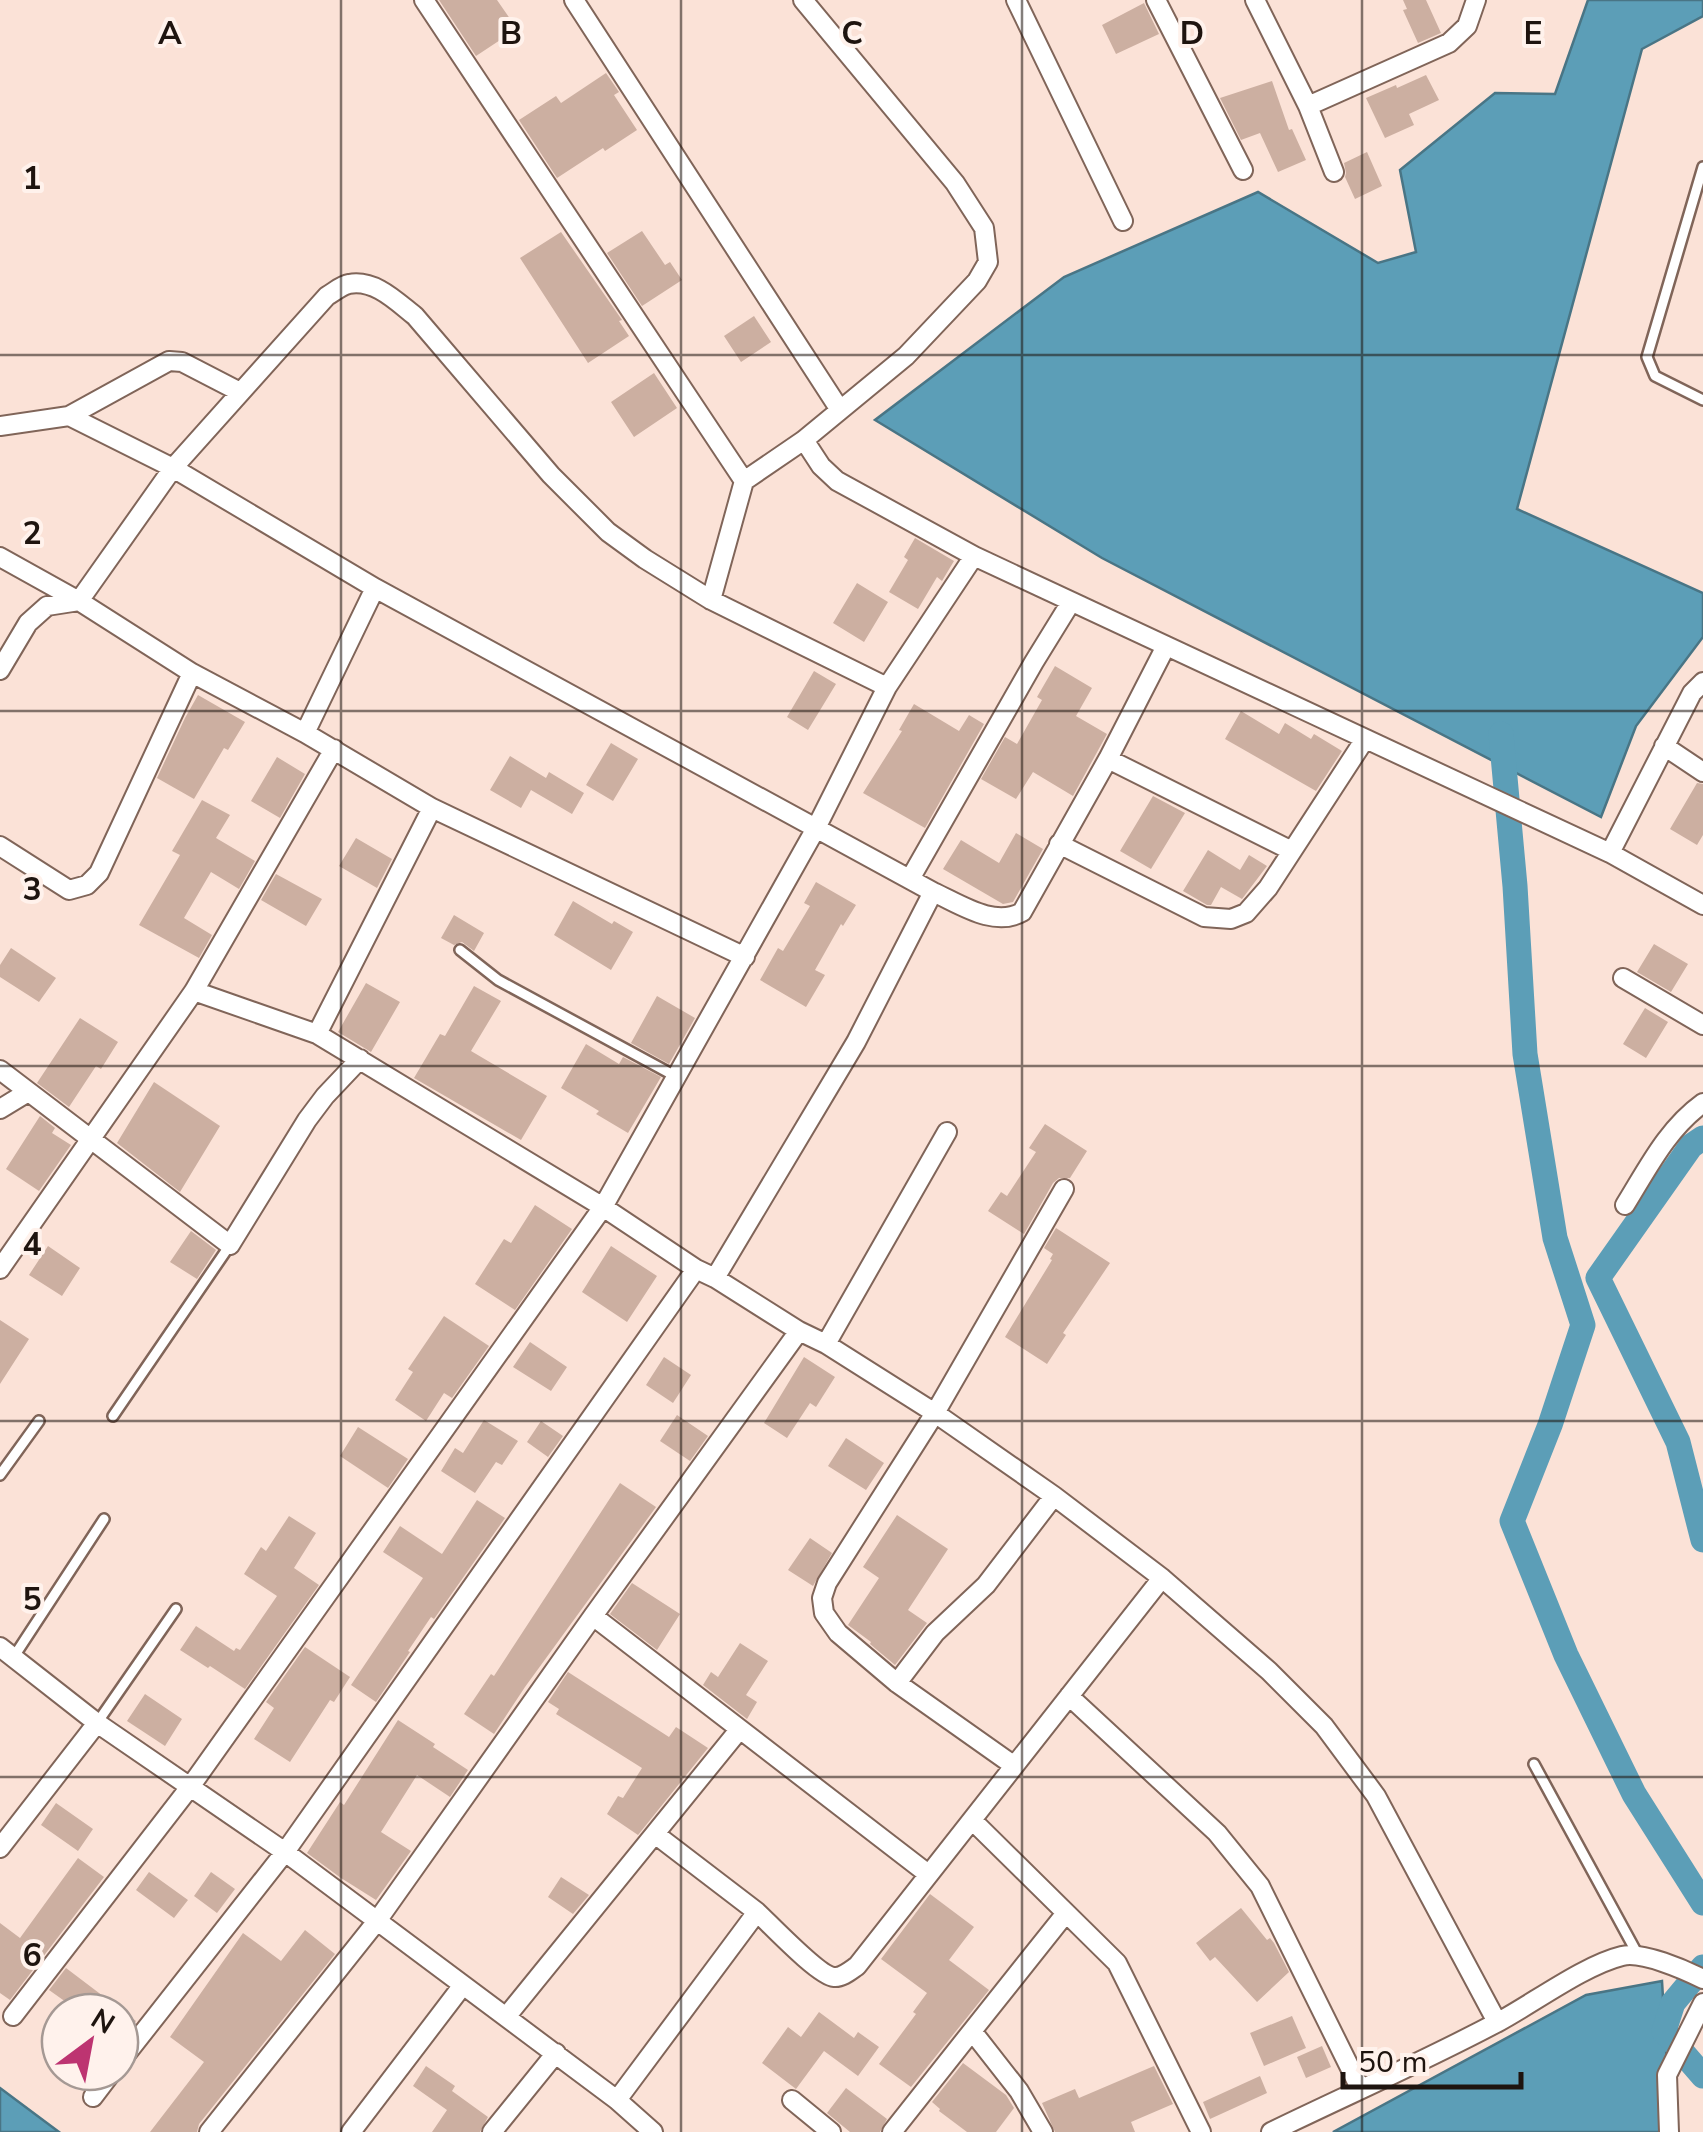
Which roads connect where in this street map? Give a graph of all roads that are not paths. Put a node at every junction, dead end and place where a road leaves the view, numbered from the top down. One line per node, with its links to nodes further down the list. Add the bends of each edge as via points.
1 (424, 0): 20 (street)
2 (574, 0): 15 (street)
3 (803, 0): 15 (street, via 955,183 984,228 988,262 906,356)
4 (1016, 0): 12 (street)
5 (1156, 0): 10 (street)
6 (1256, 0): 8 (street)
7 (1476, 0): 8 (street, via 1467,26 1449,43)
8 (1308, 106): 11 (street)
9 (1703, 167): 14 (lane, via 1647,357 1655,376)
10 (1243, 170)
11 (1334, 172)
12 (1124, 221)
13 (240, 392): 16 (street, via 182,362 169,362); 19 (street); 24 (street, via 328,296 347,284 369,285 415,316 550,475 608,532)
14 (1703, 400)
15 (840, 410): 18 (street)
16 (69, 416): 17 (street); 19 (street)
17 (0, 426)
18 (804, 440): 20 (street); 21 (street, via 837,482)
19 (172, 468): 23 (street); 25 (street)
20 (744, 481): 24 (street)
21 (974, 556): 26 (street); 30 (street)
22 (0, 557): 25 (street)
23 (375, 588): 32 (street); 39 (street)
24 (711, 600): 30 (street)
25 (78, 601): 28 (street, via 47,606 28,623); 29 (street)
26 (1072, 602): 27 (street); 44 (street)
27 (1166, 646): 33 (street); 36 (street)
28 (0, 670)
29 (192, 673): 32 (street); 41 (street, via 99,873 87,885 69,890)
30 (887, 687): 39 (street)
31 (1699, 691): 34 (street)
32 (305, 732): 35 (street)
33 (1365, 739): 42 (street); 43 (street)
34 (1664, 746): 37 (street); 43 (street)
35 (334, 748): 38 (street); 50 (street)
36 (1108, 759): 40 (street); 42 (street)
37 (1703, 772)
38 (432, 808): 48 (street); 52 (street)
39 (816, 830): 44 (street); 48 (street)
40 (1059, 844): 42 (street, via 1204,917 1231,920 1246,913); 45 (street, via 1022,912 1010,919 992,918)
41 (0, 846)
42 (1292, 851)
43 (1610, 852): 46 (street)
44 (910, 879): 45 (street)
45 (934, 892): 67 (street, via 856,1042)
46 (1703, 905)
47 (460, 950): 55 (lane, via 498,980)
48 (745, 957): 55 (street)
49 (1623, 978): 51 (street)
50 (194, 991): 52 (street); 60 (street)
51 (1703, 1025)
52 (317, 1034): 53 (street)
53 (360, 1059): 63 (street); 64 (street, via 307,1120)
54 (0, 1070): 56 (street)
55 (675, 1076): 63 (street)
56 (28, 1092): 58 (street); 60 (street)
57 (1703, 1104): 62 (street, via 1665,1141)
58 (0, 1109)
59 (947, 1132): 69 (street)
60 (91, 1139): 64 (street); 65 (street)
61 (1064, 1190): 70 (street)
62 (1625, 1205)
63 (603, 1206): 66 (street); 87 (street)
64 (230, 1245): 71 (lane)
65 (0, 1269)
66 (696, 1269): 67 (street); 91 (street)
67 (715, 1278): 68 (street)
68 (799, 1331): 69 (street); 78 (street)
69 (826, 1344): 70 (street)
70 (935, 1412): 74 (street); 81 (street, via 822,1598 838,1632)
71 (113, 1416)
72 (38, 1422): 73 (lane)
73 (0, 1474)
74 (1054, 1496): 76 (street); 81 (street)
75 (104, 1519): 79 (lane)
76 (1162, 1578): 82 (street); 102 (street, via 1324,1726 1376,1796)
77 (176, 1609): 83 (lane)
78 (592, 1616): 84 (street); 95 (street)
79 (7, 1652): 80 (street); 83 (street)
80 (0, 1674)
81 (897, 1683): 86 (street)
82 (1070, 1696): 86 (street); 106 (street, via 1217,1833 1260,1886)
83 (97, 1723): 87 (street); 90 (street)
84 (739, 1730): 89 (street); 92 (street)
85 (1534, 1764): 96 (lane)
86 (1013, 1765): 88 (street)
87 (190, 1787): 91 (street); 100 (street)
88 (972, 1820): 92 (street); 94 (street)
89 (654, 1834): 93 (street); 101 (street)
90 (0, 1848)
91 (285, 1852): 95 (street); 104 (street)
92 (928, 1874): 93 (street, via 844,1975 820,1970)
93 (757, 1912): 109 (street)
94 (1066, 1913): 103 (street); 118 (street, via 1116,1964)
95 (377, 1921): 98 (street); 111 (street)
96 (1638, 1956): 97 (street); 102 (street, via 1584,1972)
97 (1696, 1975)
98 (462, 1985): 101 (street); 112 (street)
99 (1703, 2003): 120 (street, via 1667,2075)
100 (13, 2016)
101 (506, 2016): 105 (street)
102 (1497, 2022): 106 (street)
103 (972, 2031): 116 (street); 117 (street)
104 (140, 2037)
105 (556, 2054): 109 (street); 113 (street)
106 (1360, 2088): 119 (street)
107 (97, 2092): 108 (street)
108 (93, 2097)
109 (617, 2100): 114 (street)
110 (792, 2100): 115 (street)
111 (208, 2132)
112 (351, 2132)
113 (492, 2132)
114 (654, 2132)
115 (830, 2132)
116 (892, 2132)
117 (1043, 2132)
118 (1200, 2132)
119 (1270, 2132)
120 (1669, 2132)

